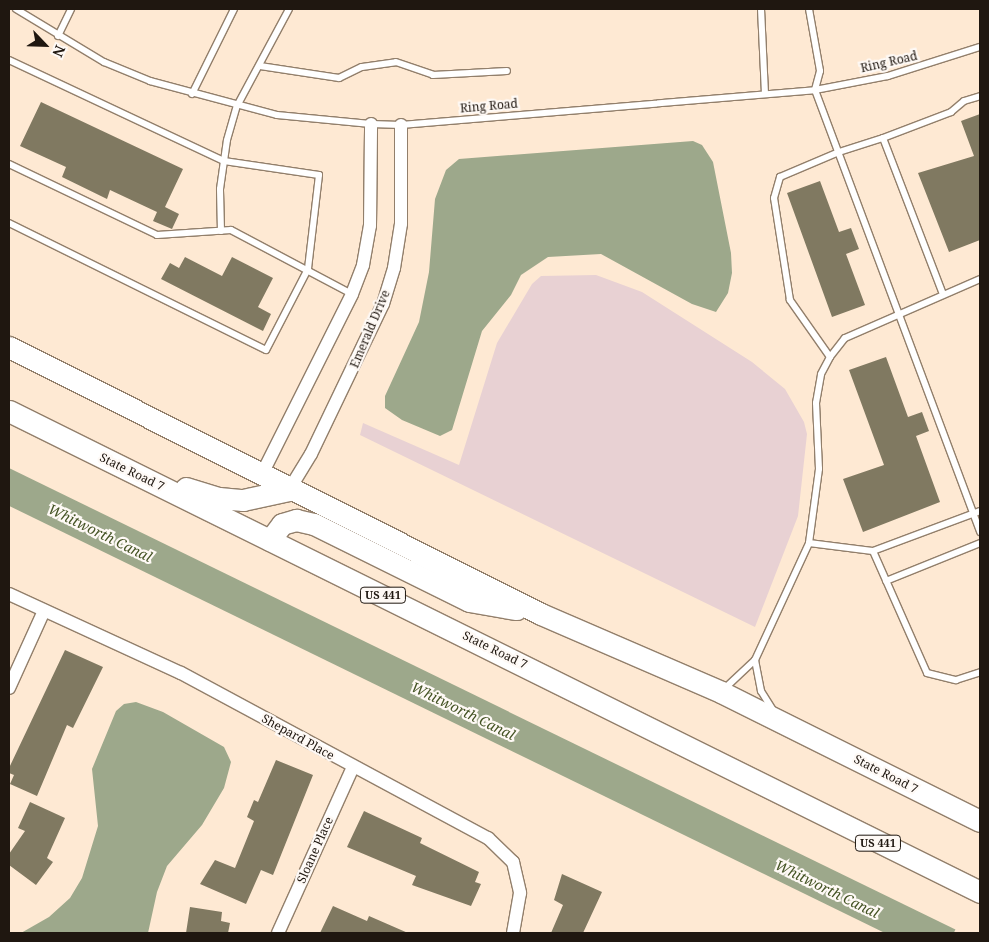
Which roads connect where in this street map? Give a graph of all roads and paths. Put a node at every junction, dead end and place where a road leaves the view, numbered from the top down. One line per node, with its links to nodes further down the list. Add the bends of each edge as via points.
1 (16, 9): 7 (lane, Ring Road)
2 (71, 9): 7 (lane)
3 (234, 9): 13 (lane)
4 (289, 9): 10 (lane)
5 (761, 9): 14 (lane)
6 (809, 9): 12 (lane, via 820,71)
7 (58, 36): 13 (lane, Ring Road, via 104,62)
8 (980, 47): 12 (lane, Ring Road, via 888,76)
9 (9, 60): 21 (lane)
10 (260, 66): 11 (lane, via 339,78 362,67 396,62 433,74); 16 (lane)
11 (507, 70)
12 (815, 90): 14 (lane, Ring Road); 20 (lane)
13 (192, 94): 16 (lane, Ring Road)
14 (764, 94): 18 (lane, Ring Road)
15 (980, 96): 19 (lane, via 964,101 951,112)
16 (237, 106): 17 (lane, Ring Road, via 277,115); 21 (lane)
17 (372, 124): 18 (lane, Ring Road); 27 (street, via 370,226 363,265)
18 (401, 124): 35 (street, Emerald Drive, via 401,224 394,268 383,304 311,454)
19 (883, 138): 20 (lane); 28 (lane)
20 (838, 152): 29 (lane); 31 (lane, via 780,177 774,198 790,300)
21 (224, 162): 24 (lane, via 220,189); 25 (lane, via 319,175)
22 (9, 164): 24 (lane, via 158,235)
23 (9, 223): 25 (lane, via 266,350)
24 (221, 231): 25 (lane, via 231,230)
25 (308, 269): 27 (lane)
26 (980, 279): 28 (lane)
27 (352, 294): 34 (street)
28 (943, 294): 29 (lane)
29 (899, 312): 31 (lane, via 845,338); 37 (lane)
30 (9, 348): 34 (main road, State Road 7)
31 (830, 357): 40 (lane, via 821,374 816,403 819,469)
32 (9, 412): 33 (main road, State Road 7 / US 441)
33 (126, 470): 35 (main road, via 219,498 243,500); 39 (main road, State Road 7 / US 441)
34 (261, 476): 35 (main road, State Road 7)
35 (289, 490): 46 (main road, State Road 7)
36 (980, 510): 37 (lane)
37 (973, 513): 38 (lane); 42 (lane)
38 (980, 532)
39 (270, 540): 46 (main road, via 282,524 296,520 314,524 469,600); 54 (main road, State Road 7 / US 441)
40 (809, 543): 42 (lane); 47 (lane)
41 (980, 543): 43 (lane)
42 (873, 552): 43 (lane)
43 (886, 580): 48 (lane, via 927,672 956,680)
44 (9, 594): 45 (street, Shepard Place)
45 (44, 611): 49 (street); 52 (street, Shepard Place, via 181,673)
46 (541, 614): 50 (main road, State Road 7)
47 (755, 660): 50 (lane); 51 (lane, via 761,691)
48 (980, 672)
49 (9, 688)
50 (721, 692): 51 (main road, State Road 7)
51 (783, 722): 53 (main road, State Road 7)
52 (353, 768): 55 (street, Sloane Place); 56 (street, Shepard Place, via 488,838 513,862 520,893)
53 (980, 821)
54 (980, 892)
55 (278, 933)
56 (513, 933)

